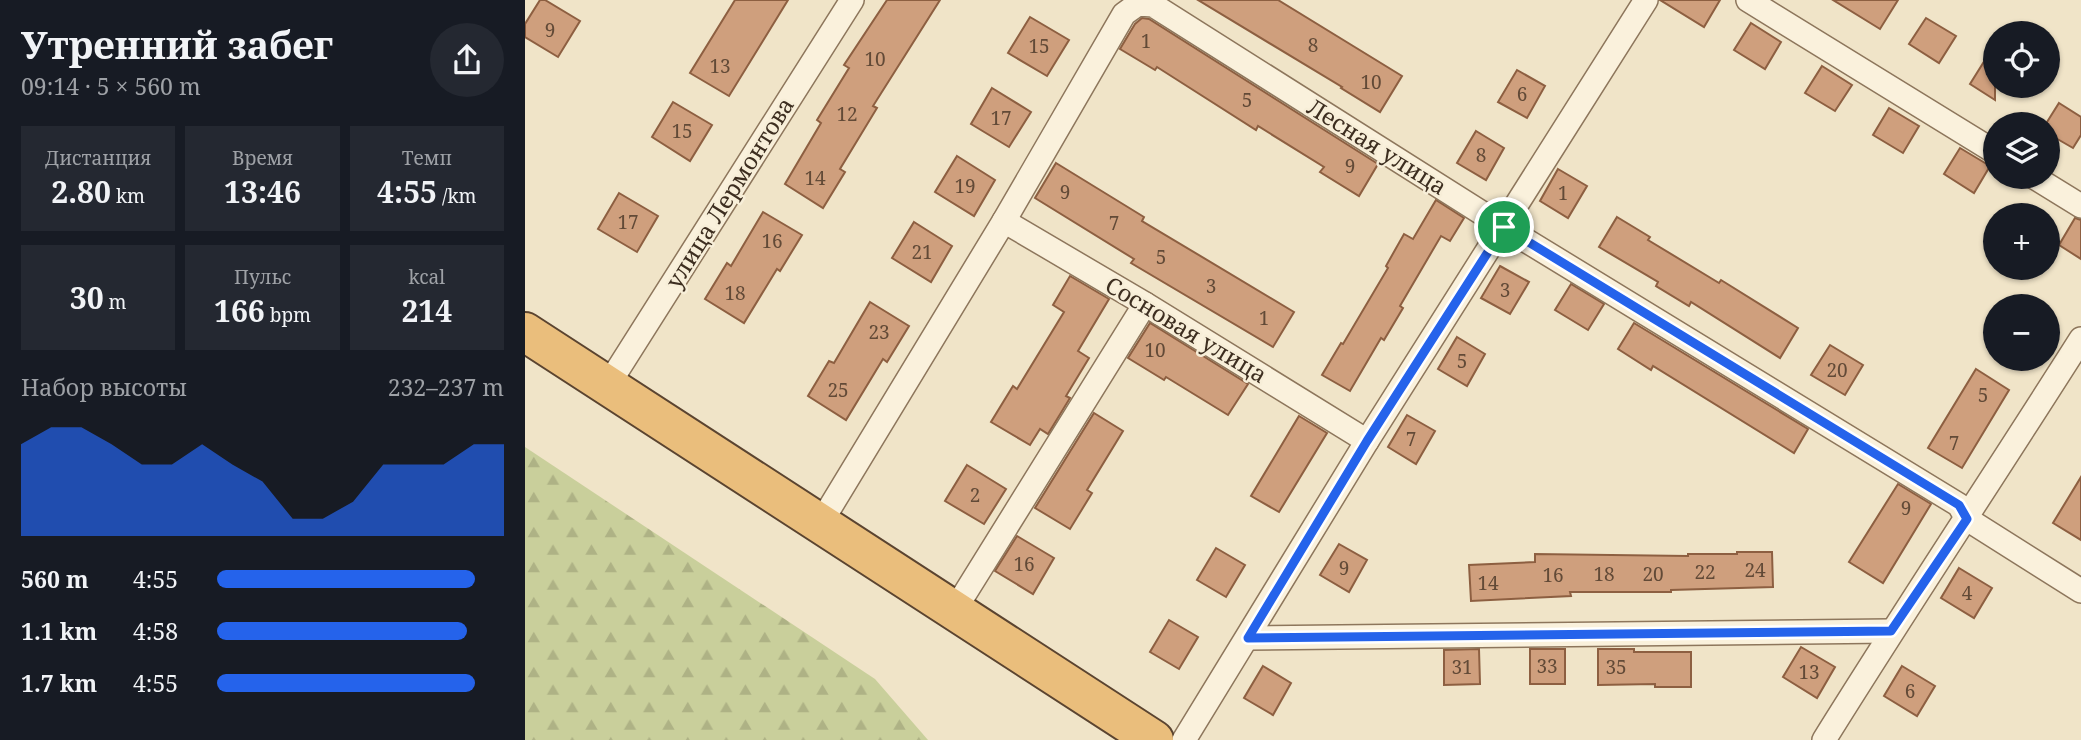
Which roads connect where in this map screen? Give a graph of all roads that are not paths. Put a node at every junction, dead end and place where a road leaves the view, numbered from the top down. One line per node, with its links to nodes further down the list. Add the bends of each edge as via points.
1 (852, 0): 12 (street, улица Лермонтова)
2 (1646, 0): 8 (street)
3 (1748, 0): 4 (street)
4 (1983, 145)
5 (2053, 189): 6 (street)
6 (2081, 206)
7 (1004, 221): 8 (street, Лесная улица, via 1124,15 1138,4 1153,5); 9 (street, Сосновая улица); 15 (street)
8 (1504, 227): 13 (street); 14 (street, Лесная улица, via 1959,505)
9 (1145, 304): 13 (street, Сосновая улица); 17 (street)
10 (525, 332): 12 (highway)
11 (2081, 339): 14 (street)
12 (608, 385): 15 (highway)
13 (1367, 441): 19 (street)
14 (1967, 519): 16 (street, Лесная улица); 18 (street)
15 (820, 524): 17 (highway)
16 (2081, 591)
17 (954, 611): 20 (highway)
18 (1891, 631): 19 (street); 22 (street)
19 (1248, 638): 21 (street)
20 (1154, 740)
21 (1184, 740)
22 (1824, 740)

